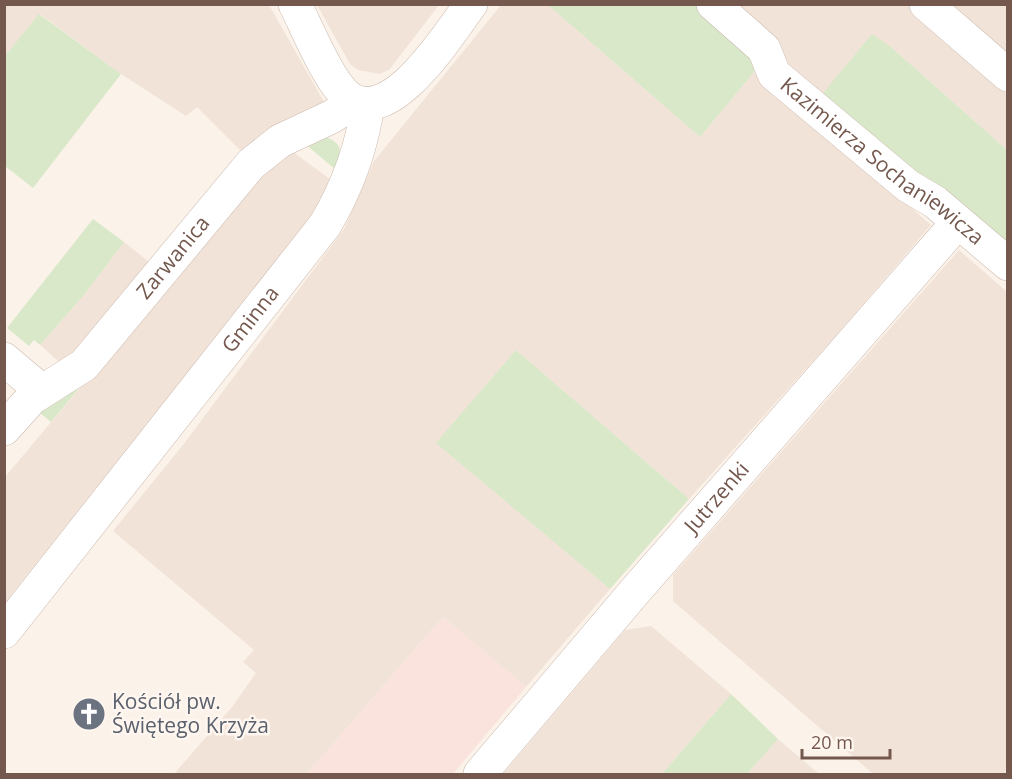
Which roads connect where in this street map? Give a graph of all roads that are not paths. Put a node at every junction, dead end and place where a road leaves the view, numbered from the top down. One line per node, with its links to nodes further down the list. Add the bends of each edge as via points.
1 (295, 4): 6 (street, via 334,80 342,91)
2 (471, 4): 6 (street, via 414,78 387,99)
3 (713, 4): 7 (street, Kazimierza Sochaniewicza, via 764,49 774,74 908,186)
4 (926, 4): 5 (street)
5 (1008, 75)
6 (361, 103): 10 (street, Zarwanica, via 272,146 251,164 84,365); 12 (street, Gminna, via 359,147 325,225)
7 (958, 222): 8 (street, Kazimierza Sochaniewicza); 13 (street, Jutrzenki)
8 (1008, 264)
9 (4, 359): 10 (street)
10 (42, 391): 11 (street, Zarwanica)
11 (4, 429)
12 (4, 632)
13 (480, 774)

